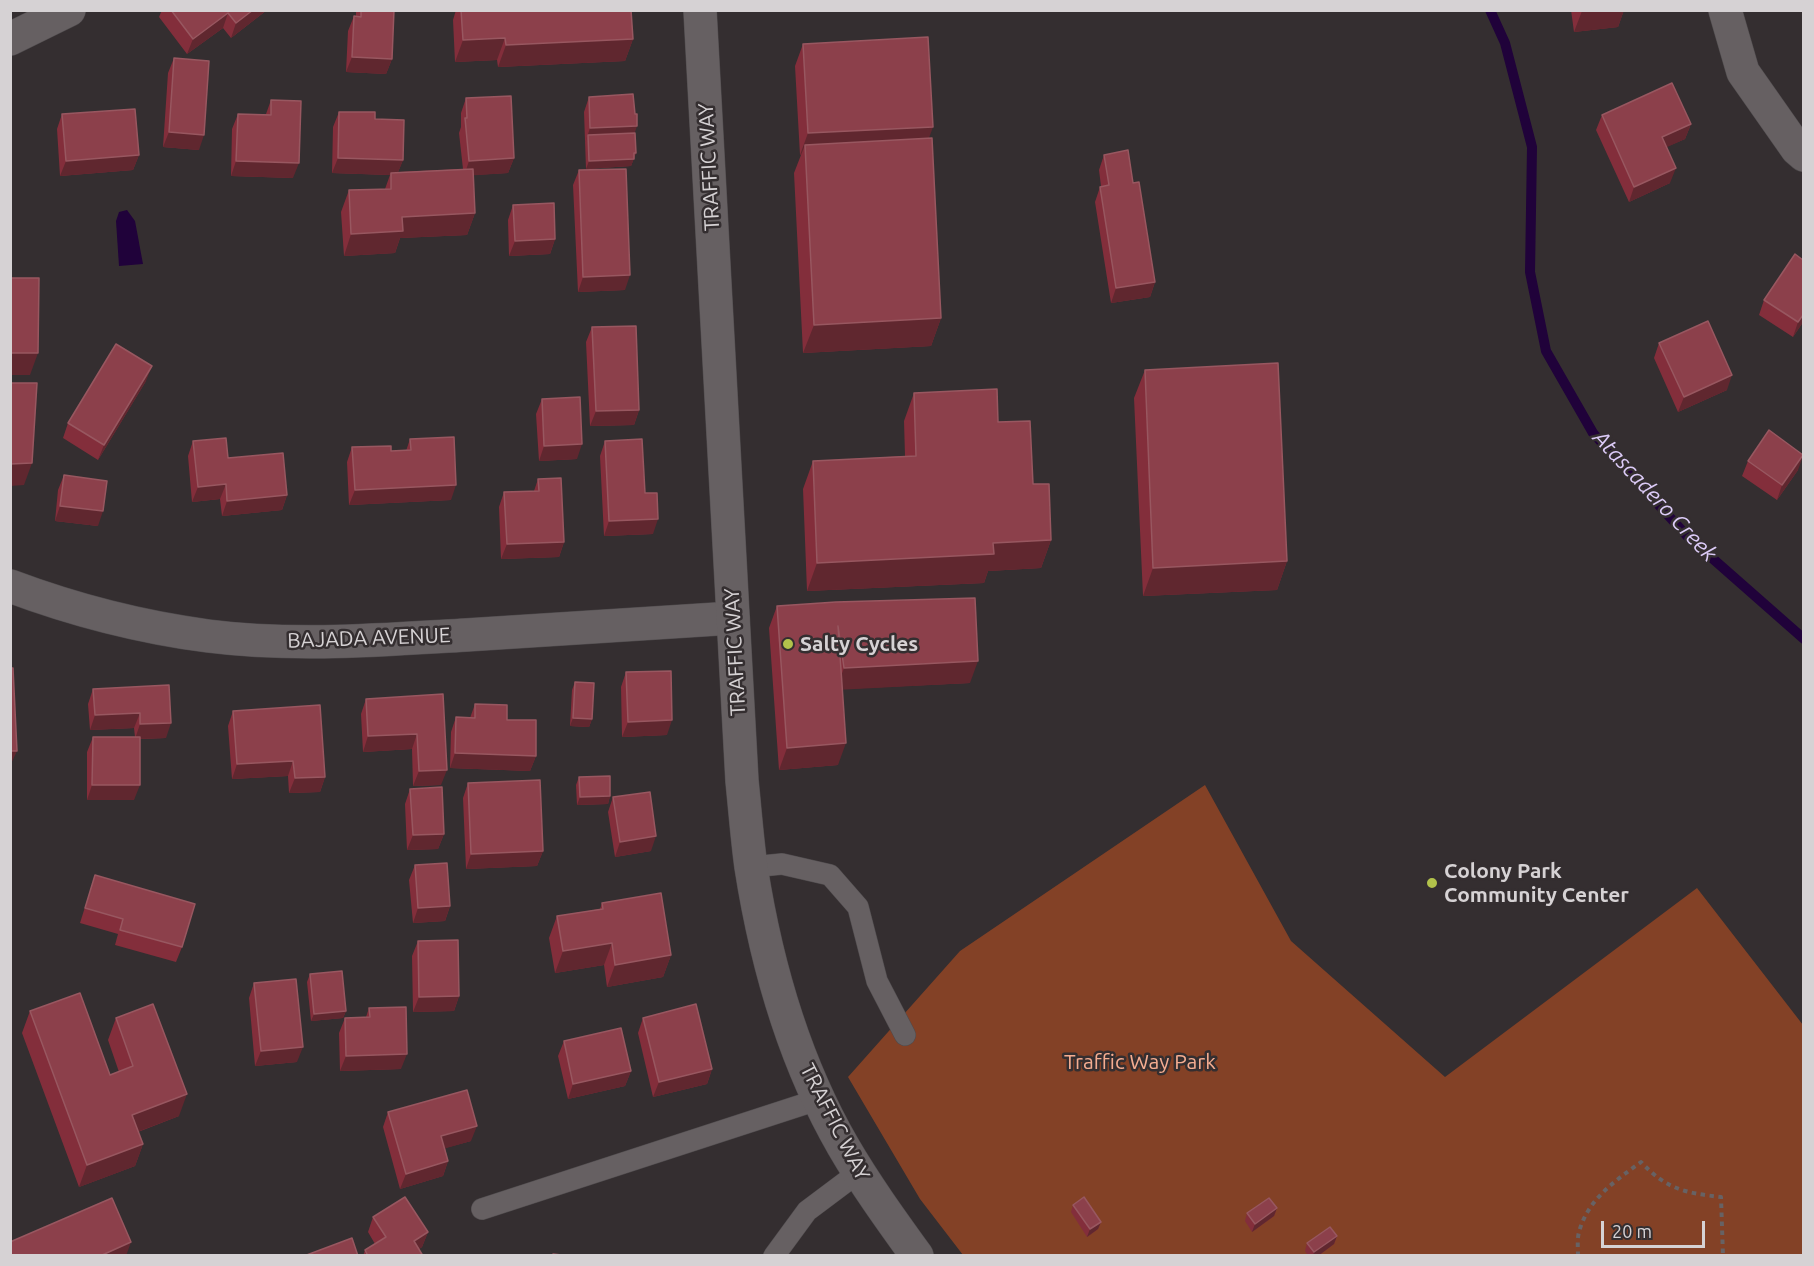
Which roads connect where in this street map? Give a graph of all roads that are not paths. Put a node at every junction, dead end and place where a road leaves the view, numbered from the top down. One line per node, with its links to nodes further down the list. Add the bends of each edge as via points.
1 (69, 10): 4 (street)
2 (700, 10): 7 (street, TRAFFIC WAY)
3 (1725, 10): 5 (street, via 1743,72)
4 (10, 39)
5 (1803, 155)
6 (10, 586): 7 (street, BAJADA AVENUE, via 55,603 131,623 209,636 286,642 365,641)
7 (733, 618): 8 (street, TRAFFIC WAY)
8 (751, 867): 9 (lane, via 782,864 830,875 858,906 877,981); 10 (street, TRAFFIC WAY, via 783,1010)
9 (905, 1035)
10 (819, 1100): 11 (street, TRAFFIC WAY); 12 (lane)
11 (858, 1172): 13 (lane, via 807,1211); 14 (street, TRAFFIC WAY)
12 (482, 1209)
13 (774, 1256)
14 (917, 1256)

